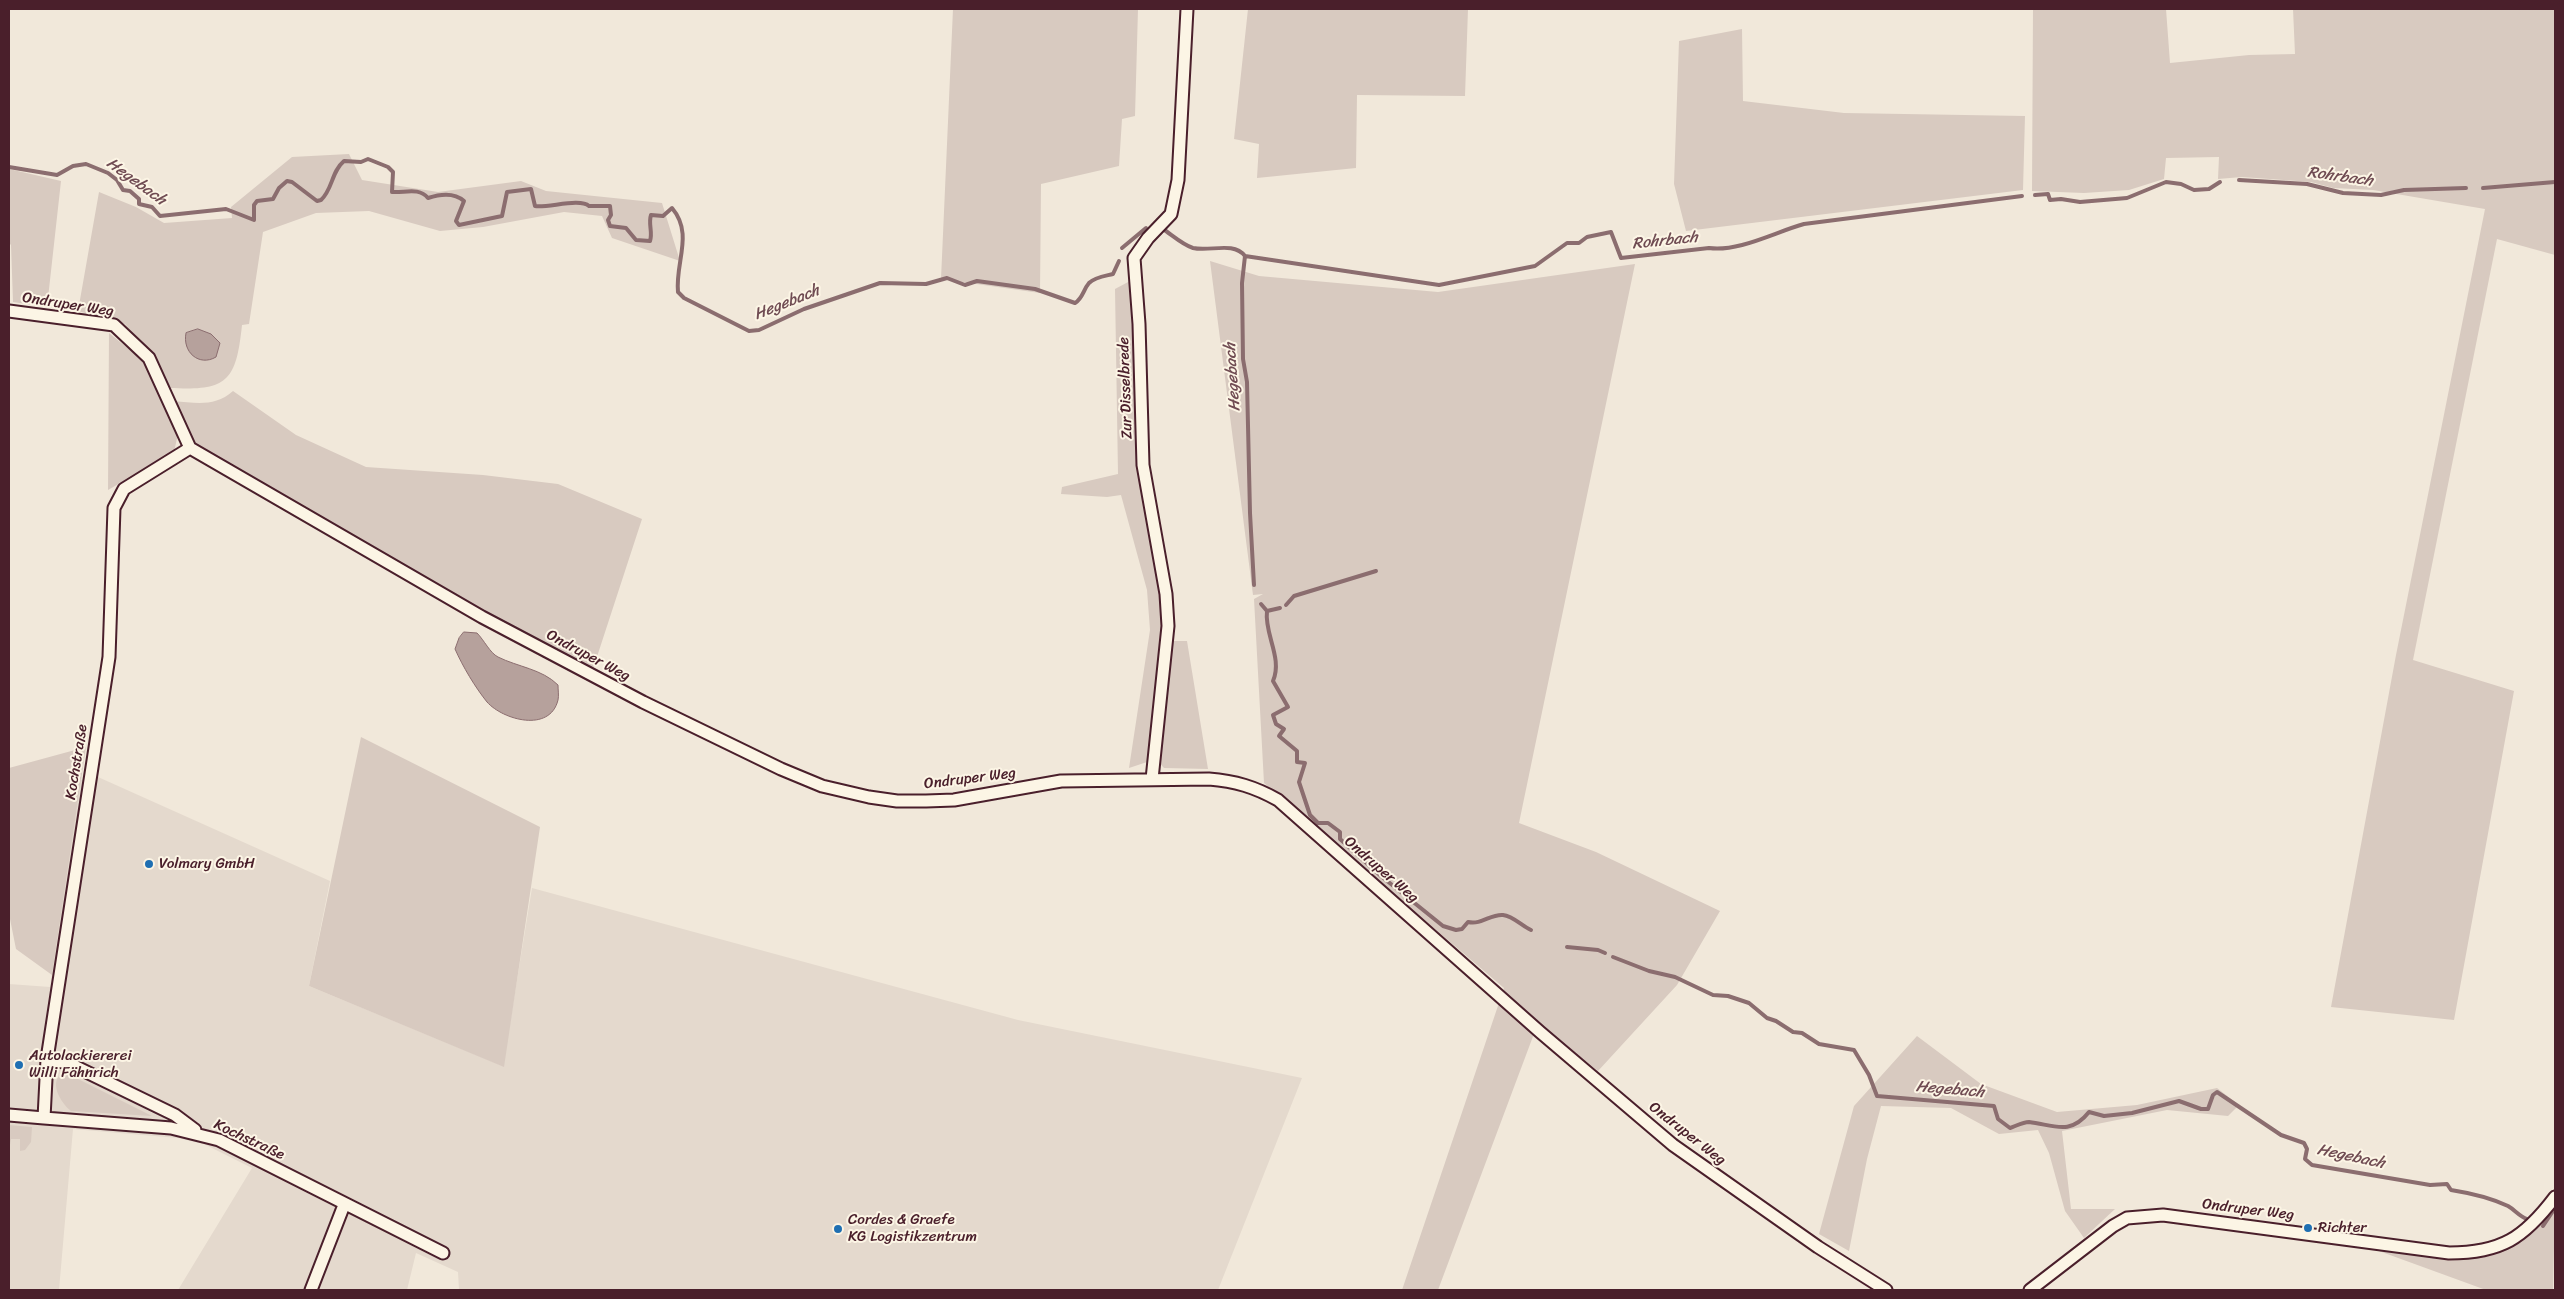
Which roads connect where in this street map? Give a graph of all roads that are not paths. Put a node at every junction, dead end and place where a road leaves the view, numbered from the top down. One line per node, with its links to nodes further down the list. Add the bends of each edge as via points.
1 (1187, 9): 4 (street, Zur Disselbrede, via 1178,180 1171,214 1134,258 1143,465 1166,594 1168,626)
2 (9, 311): 3 (street, Ondruper Weg, via 114,325 149,358)
3 (190, 448): 4 (street, Ondruper Weg, via 482,617 642,702 822,786 869,797 926,801 954,800 1061,781); 5 (street, Kochstraße, via 124,489 114,508 109,657)
4 (1152, 779): 13 (street, Ondruper Weg, via 1233,781 1278,800 1673,1145 1818,1247)
5 (47, 1059): 7 (street, Kochstraße); 8 (street, via 68,1063 175,1115)
6 (9, 1115): 7 (street, Kochstraße)
7 (44, 1118): 8 (street, Kochstraße)
8 (198, 1133): 10 (street, Kochstraße, via 241,1151)
9 (2555, 1197): 14 (street, Ondruper Weg, via 2533,1225 2518,1237 2504,1245 2471,1253 2449,1253 2198,1218 2143,1215 2127,1218 2113,1226)
10 (344, 1205): 11 (street, Kochstraße); 12 (street)
11 (443, 1253)
12 (311, 1290)
13 (1886, 1290)
14 (2030, 1290)

